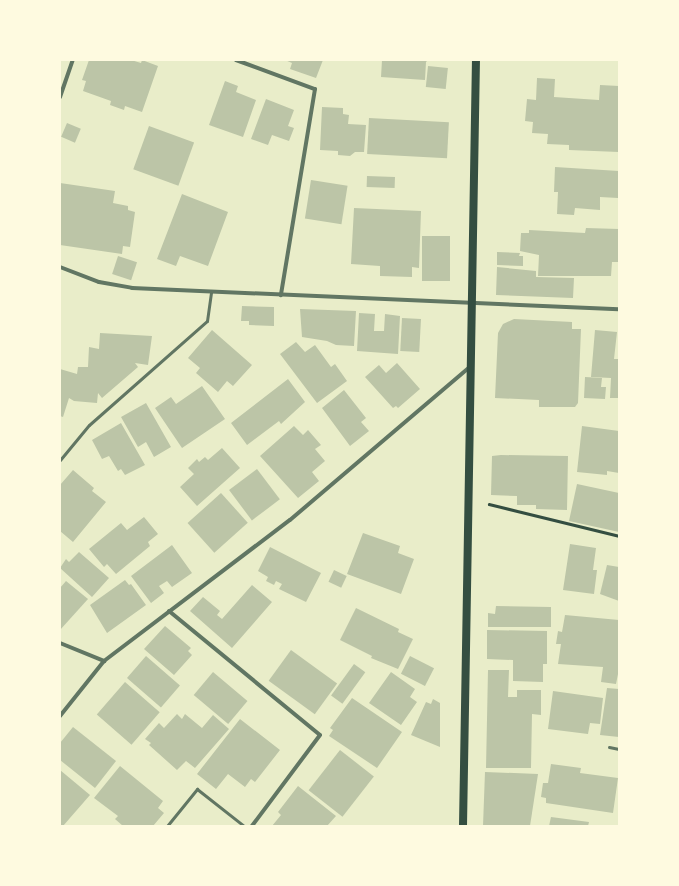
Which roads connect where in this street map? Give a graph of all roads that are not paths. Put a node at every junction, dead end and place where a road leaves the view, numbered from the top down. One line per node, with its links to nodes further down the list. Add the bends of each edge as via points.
1 (73, 60): 4 (street)
2 (236, 60): 7 (street, via 316,89)
3 (476, 60): 8 (main road)
4 (60, 97)
5 (60, 267): 6 (street, via 99,282 132,288)
6 (211, 292): 7 (street); 11 (lane, via 207,321 89,425)
7 (281, 295): 8 (street)
8 (472, 302): 9 (street); 10 (main road)
9 (619, 309)
10 (471, 367): 12 (street, via 290,520); 21 (main road)
11 (60, 460)
12 (169, 611): 14 (street); 20 (street, via 320,735)
13 (60, 643): 14 (street)
14 (104, 661): 15 (street)
15 (60, 716)
16 (609, 747): 17 (lane)
17 (619, 749)
18 (167, 826): 19 (lane, via 197,789)
19 (244, 826)
20 (252, 826)
21 (464, 826)

